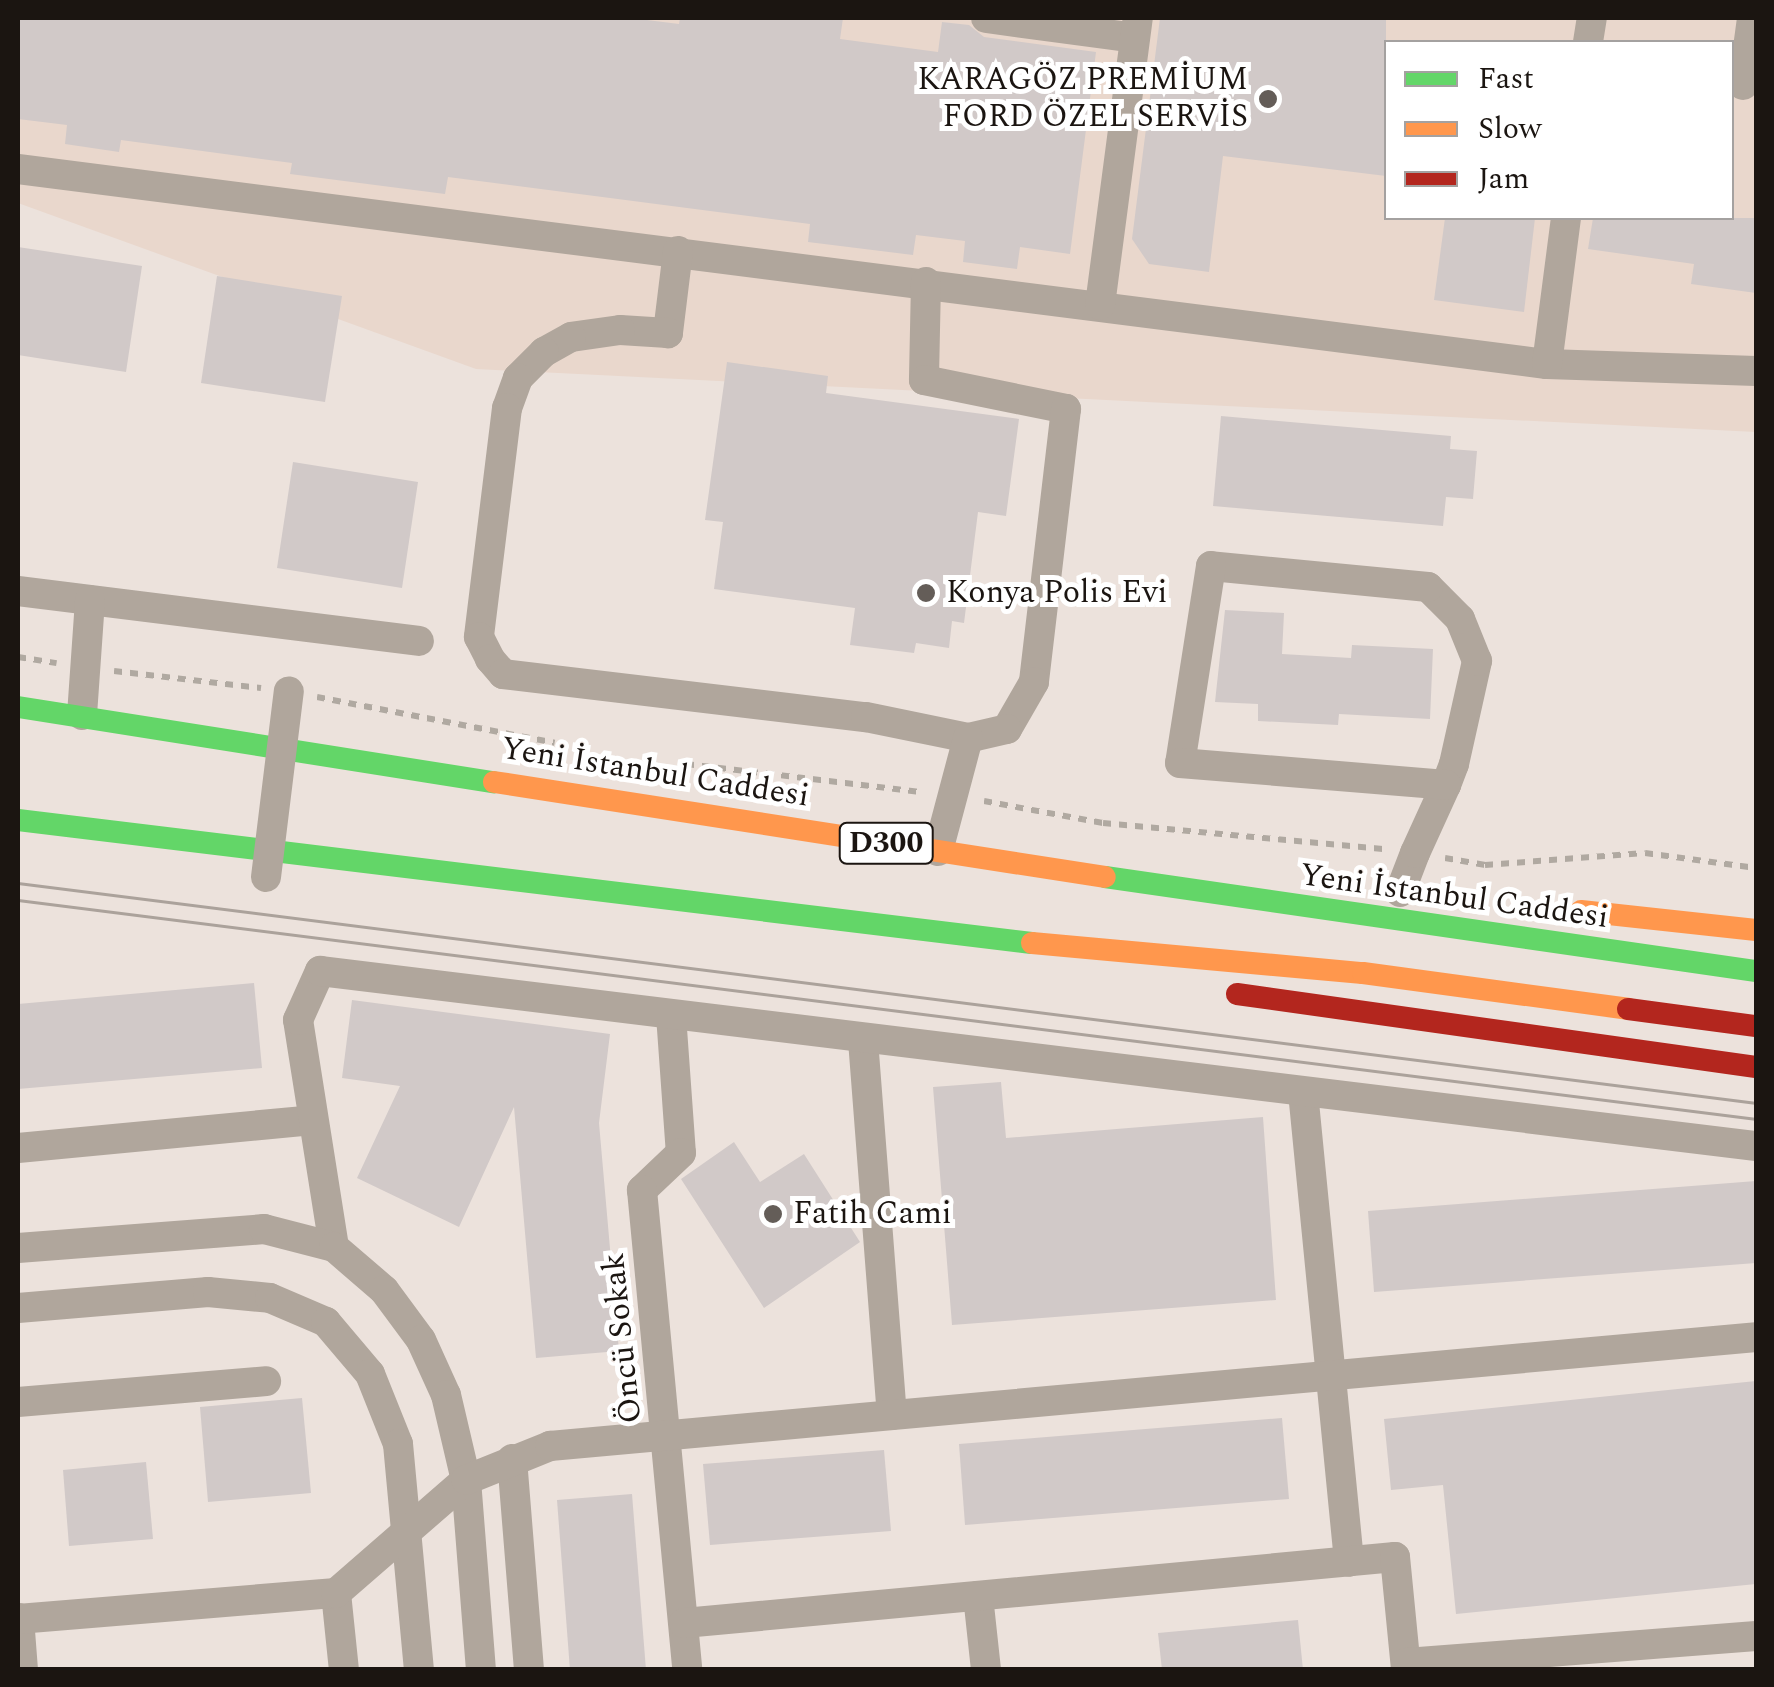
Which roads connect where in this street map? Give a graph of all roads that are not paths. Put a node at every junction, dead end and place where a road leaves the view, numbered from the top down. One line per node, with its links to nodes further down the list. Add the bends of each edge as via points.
1 (986, 18): 3 (street)
2 (1752, 18): 4 (street)
3 (1136, 28): 9 (street)
4 (1744, 85)
5 (18, 169): 7 (street)
6 (1566, 220): 10 (street)
7 (678, 251): 8 (street); 18 (street, via 668,333 571,337 518,378 507,408 479,637 490,659 503,674 866,717)
8 (926, 282): 9 (street); 18 (street, via 924,380 1066,408 1034,682 1007,729)
9 (1100, 305): 10 (street)
10 (1547, 364): 11 (street)
11 (1756, 371)
12 (18, 591): 13 (street)
13 (90, 600): 14 (street); 17 (street)
14 (419, 641)
15 (288, 691): 22 (street, bridge)
16 (18, 707): 17 (highway, Yeni İstanbul Caddesi / D300)
17 (82, 715): 21 (highway, Yeni İstanbul Caddesi / D300)
18 (968, 738): 21 (street)
19 (1446, 785): 19 (street, via 1477,661 1460,620 1428,587 1211,566 1180,762); 24 (street, via 1416,852)
20 (18, 820): 27 (highway)
21 (938, 851): 23 (highway, Yeni İstanbul Caddesi / D300)
22 (266, 877)
23 (1190, 892): 24 (highway, via 1267,884); 28 (highway, Yeni İstanbul Caddesi / D300)
24 (1410, 893)
25 (1558, 909): 26 (highway)
26 (1756, 930)
27 (960, 936): 29 (highway); 32 (highway, via 1363,974)
28 (1756, 971)
29 (1160, 980)
30 (1216, 990): 34 (highway)
31 (671, 1015): 33 (street); 36 (street, via 320,971 298,1020); 47 (street, Öncü Sokak, via 681,1153 642,1190)
32 (1756, 1026)
33 (863, 1040): 35 (street); 46 (street)
34 (1756, 1066)
35 (1302, 1092): 37 (street); 43 (street)
36 (313, 1120): 38 (street); 39 (street)
37 (1756, 1146)
38 (18, 1148)
39 (334, 1246): 40 (street, via 264,1229); 49 (street, via 384,1290 421,1340 446,1395)
40 (18, 1248)
41 (18, 1308): 50 (street, via 208,1292 270,1298 326,1322 370,1374 398,1444)
42 (1756, 1337): 43 (street)
43 (1333, 1375): 46 (street); 51 (street)
44 (266, 1380): 45 (street)
45 (18, 1402)
46 (892, 1415): 47 (street)
47 (669, 1435): 48 (street, via 550,1446); 55 (street, Öncü Sokak)
48 (512, 1459): 49 (street); 62 (street)
49 (466, 1480): 50 (street); 61 (street)
50 (408, 1525): 52 (street); 60 (street)
51 (1349, 1562): 53 (street); 57 (street, via 1394,1557)
52 (336, 1593): 54 (street); 59 (street)
53 (978, 1596): 55 (street); 64 (street)
54 (18, 1618): 58 (street)
55 (684, 1623): 63 (street, Öncü Sokak)
56 (1756, 1636): 57 (street)
57 (1406, 1666)
58 (23, 1670)
59 (344, 1670)
60 (418, 1670)
61 (482, 1670)
62 (529, 1670)
63 (688, 1670)
64 (986, 1670)

